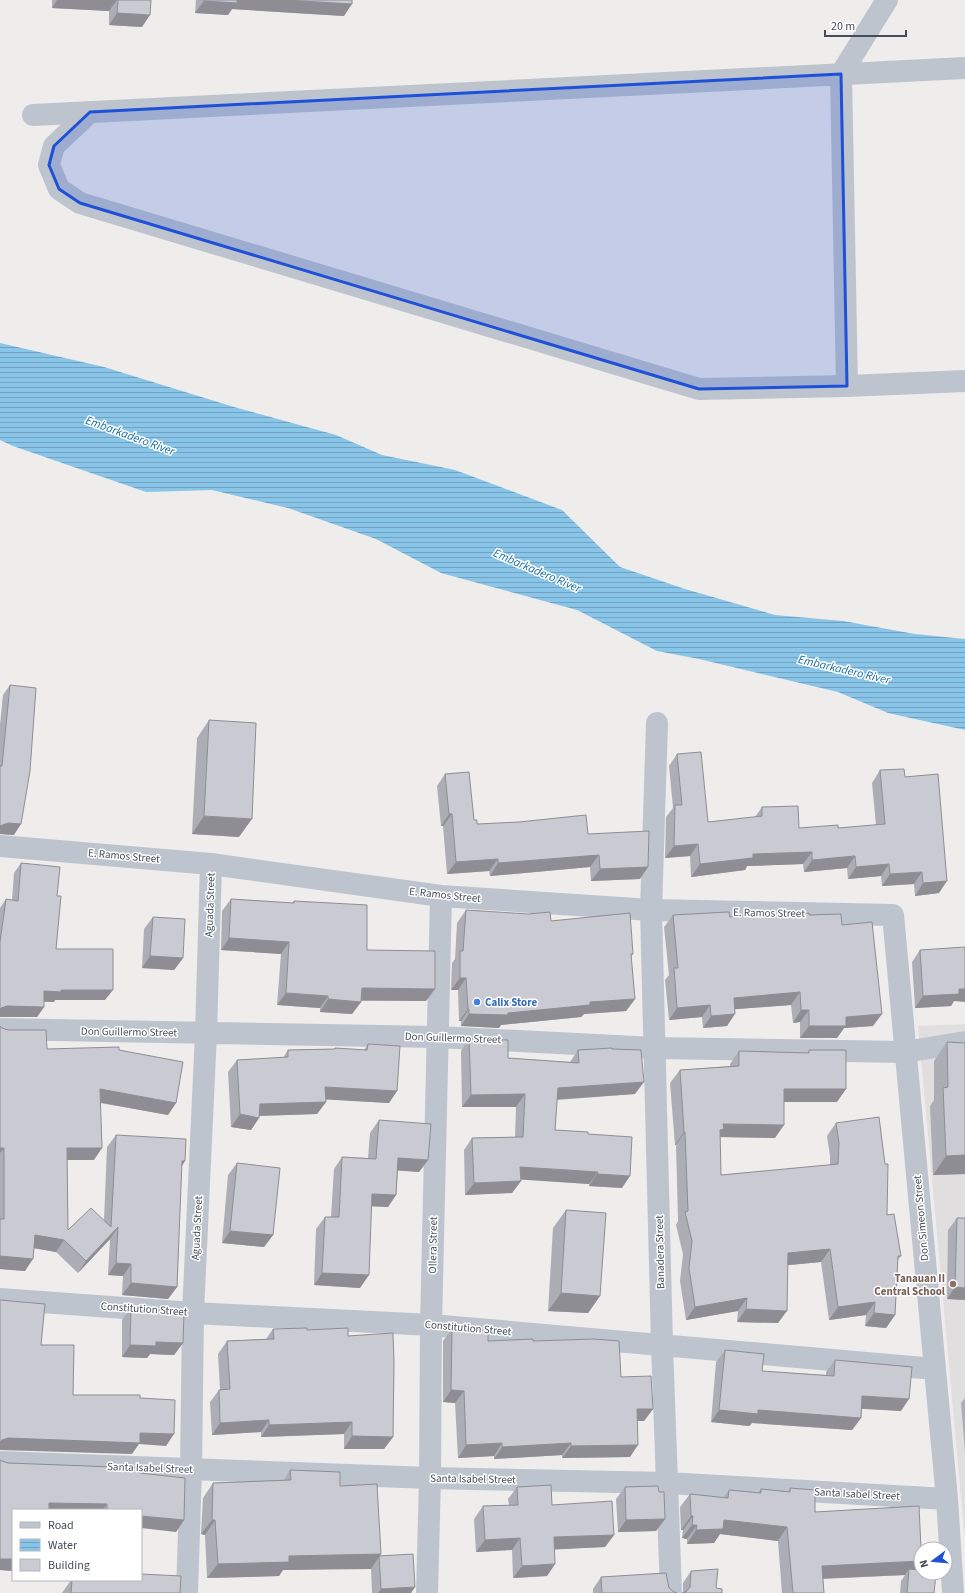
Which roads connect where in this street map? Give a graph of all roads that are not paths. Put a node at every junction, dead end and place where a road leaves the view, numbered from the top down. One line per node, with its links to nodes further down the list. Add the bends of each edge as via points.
1 (887, 0): 3 (street)
2 (965, 68): 3 (street)
3 (841, 74): 4 (street); 7 (street)
4 (90, 112): 5 (street); 7 (street, via 54,146 49,165 59,189 80,203 699,389)
5 (33, 115)
6 (965, 381): 7 (street)
7 (847, 386)
8 (657, 723): 12 (street, Banadera Street)
9 (0, 846): 10 (street, E. Ramos Street)
10 (211, 864): 11 (street, E. Ramos Street); 15 (street, Aguada Street)
11 (441, 896): 12 (street, E. Ramos Street); 16 (street, Ollera Street)
12 (651, 910): 13 (street, E. Ramos Street); 18 (street, Banadera Street)
13 (893, 915): 19 (street, Don Simeon Street)
14 (0, 1029): 15 (street, Don Guillermo Street)
15 (206, 1033): 16 (street, Don Guillermo Street); 21 (street, Aguada Street)
16 (438, 1037): 18 (street, Don Guillermo Street); 22 (street, Ollera Street)
17 (965, 1042): 19 (street, Don Guillermo Street)
18 (655, 1048): 19 (street, Don Guillermo Street); 23 (street, Banadera Street)
19 (905, 1052): 24 (street, Don Simeon Street)
20 (0, 1299): 21 (street, Constitution Street)
21 (193, 1313): 22 (street, Constitution Street); 26 (street, Aguada Street)
22 (431, 1325): 23 (street, Constitution Street); 27 (street, Ollera Street)
23 (662, 1345): 24 (street, Constitution Street); 28 (street, Banadera Street)
24 (935, 1369): 29 (street, Don Simeon Street)
25 (0, 1462): 26 (street, Santa Isabel Street)
26 (191, 1470): 27 (street, Santa Isabel Street); 30 (street, Aguada Street)
27 (430, 1478): 28 (street, Santa Isabel Street); 31 (street, Ollera Street)
28 (668, 1483): 29 (street, Santa Isabel Street); 32 (street, Banadera Street)
29 (947, 1499): 33 (street, Don Simeon Street)
30 (187, 1593)
31 (427, 1593)
32 (671, 1593)
33 (953, 1593)

